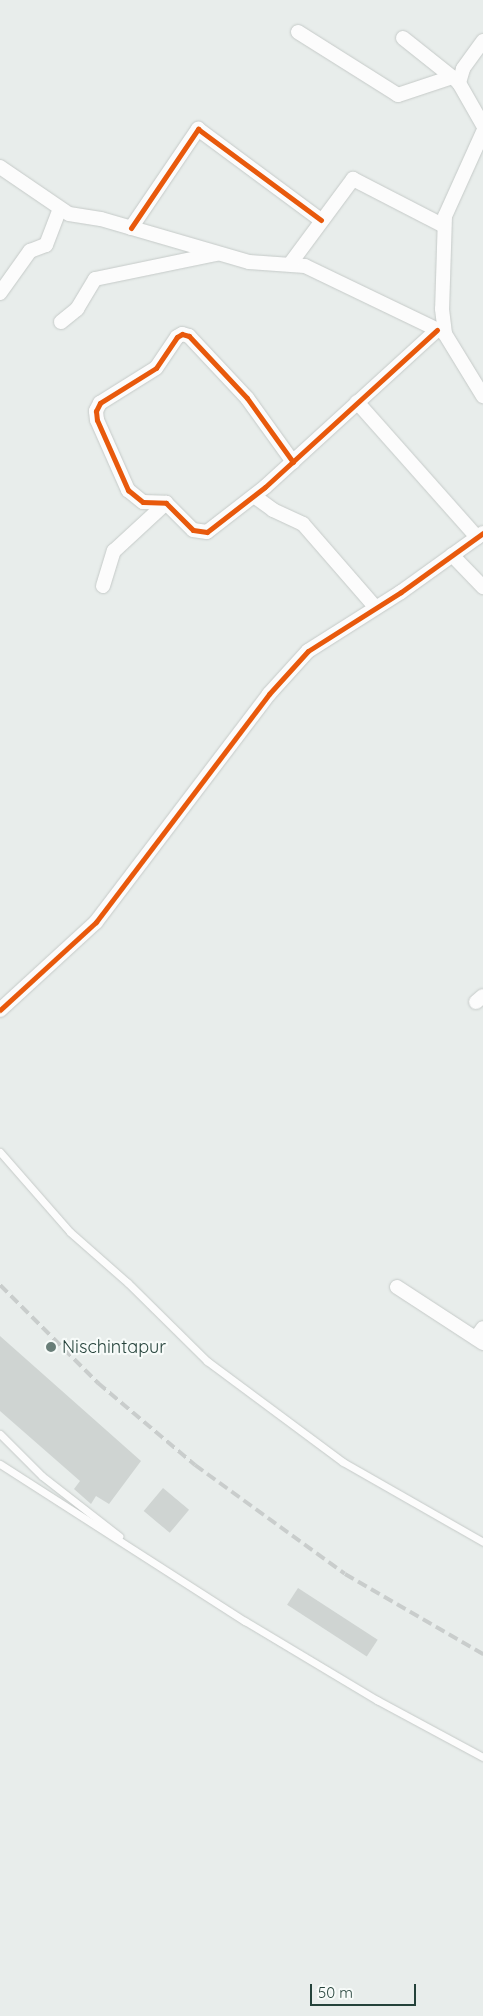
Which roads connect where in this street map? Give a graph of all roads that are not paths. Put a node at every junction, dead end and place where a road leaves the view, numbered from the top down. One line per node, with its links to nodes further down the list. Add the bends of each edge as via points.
1 (298, 32): 4 (street, via 398,95)
2 (403, 38): 4 (street)
3 (483, 40): 4 (street)
4 (455, 80): 5 (street)
5 (483, 125)
6 (483, 132): 10 (street, via 445,216)
7 (0, 167): 8 (street)
8 (60, 209): 11 (street, via 79,217 100,218); 14 (street, via 49,240 30,251)
9 (321, 220): 10 (street, via 353,180); 11 (street, via 198,129); 13 (street)
10 (444, 226): 16 (street)
11 (131, 228): 12 (street)
12 (218, 253): 13 (street, via 257,264); 15 (street, via 95,280 77,309)
13 (290, 264): 16 (street, via 305,266)
14 (0, 293)
15 (61, 322)
16 (441, 332): 17 (street); 18 (street)
17 (483, 396)
18 (358, 402): 19 (street); 22 (street)
19 (293, 462): 20 (street); 21 (street, via 241,390 190,336 182,334 156,368 100,403 96,411 128,490 143,502)
20 (254, 496): 21 (street, via 208,532 193,530); 26 (street, via 273,510 304,524)
21 (166, 503): 24 (street, via 114,551)
22 (480, 535): 23 (street)
23 (452, 556): 25 (street); 26 (street)
24 (103, 586)
25 (483, 587)
26 (376, 608): 27 (street, via 308,651 269,694 96,922)
27 (5, 1006)
28 (0, 1152): 33 (lane, via 70,1232 128,1283 207,1361 343,1462)
29 (397, 1287): 30 (street)
30 (481, 1336)
31 (0, 1434): 34 (lane, via 42,1476)
32 (0, 1464): 34 (lane)
33 (483, 1542)
34 (150, 1561): 35 (lane, via 377,1700)
35 (483, 1757)

